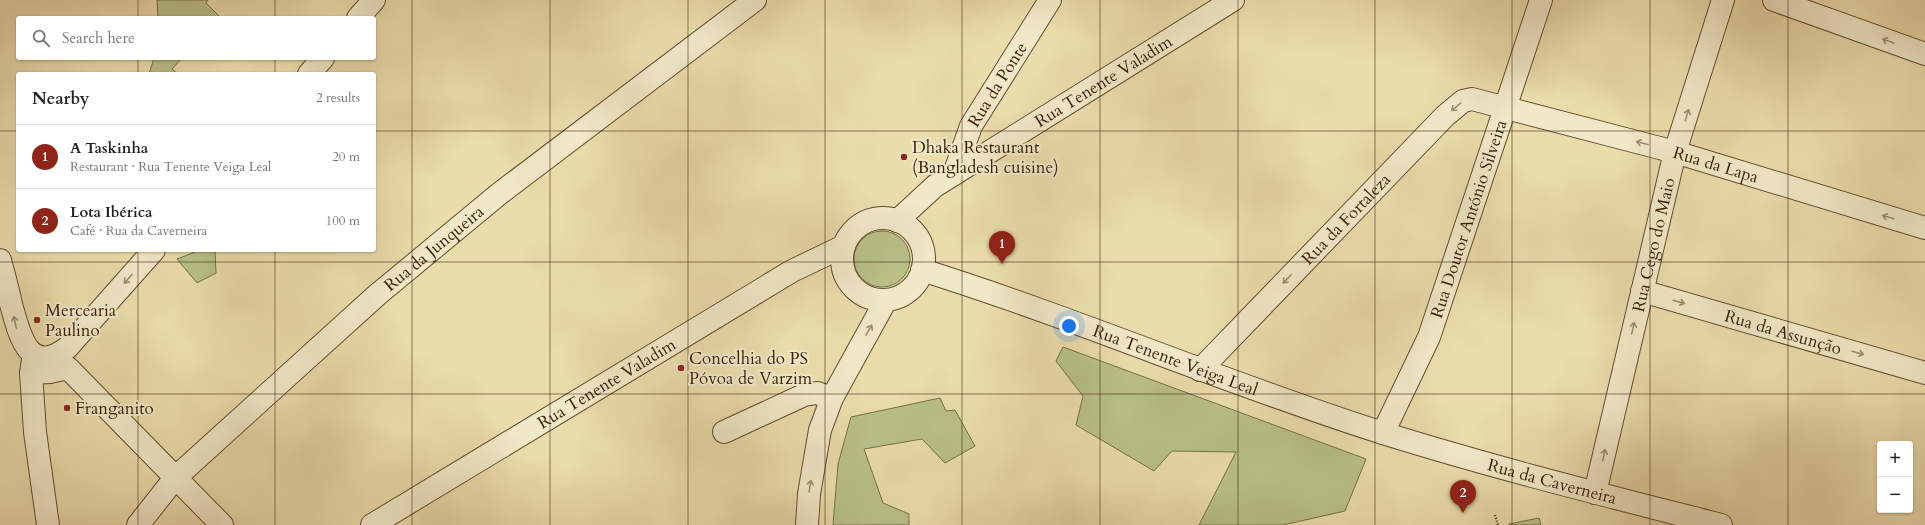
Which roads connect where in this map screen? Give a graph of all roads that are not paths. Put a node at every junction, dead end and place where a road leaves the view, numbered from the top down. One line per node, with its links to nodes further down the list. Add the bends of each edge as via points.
1 (374, 0): 8 (street)
2 (755, 0): 29 (street, Rua da Junqueira, via 499,194 377,295)
3 (1050, 0): 14 (street, Rua da Ponte, via 971,126)
4 (1233, 0): 14 (street, Rua Tenente Valadim)
5 (1541, 0): 12 (street, Rua Doutor António Silveira)
6 (1722, 0): 13 (street, Rua Cego do Maio, one-way to 6)
7 (1774, 0): 9 (street, one-way to 7)
8 (360, 16)
9 (1925, 54)
10 (321, 60): 11 (street)
11 (311, 72)
12 (1506, 108): 13 (street, Rua da Lapa, one-way to 12); 24 (street, Rua da Fortaleza, one-way to 24, via 1472,99 1463,101 1445,116); 28 (street, Rua Doutor António Silveira, via 1429,337)
13 (1675, 152): 16 (street, Rua da Lapa, one-way to 13); 21 (street, Rua Cego do Maio)
14 (954, 174): 15 (street, Rua Tenente Valadim, via 935,186)
15 (897, 221): 17 (street, via 881,219 865,222 852,232); 20 (street, via 913,232 919,241 923,260)
16 (1925, 228)
17 (844, 246): 22 (street, via 842,260 844,273 850,285 860,294 872,299); 34 (street, Rua Tenente Valadim, via 792,271)
18 (152, 252): 23 (street, one-way to 23, via 67,348 56,356 43,356)
19 (0, 260): 23 (street, one-way to 19, via 18,332)
20 (922, 270): 22 (street, via 912,287 900,296); 24 (street, Rua Tenente Veiga Leal, via 982,289)
21 (1642, 291): 25 (street, Rua da Assunção, one-way to 25); 30 (street, Rua Cego do Maio, one-way to 21)
22 (886, 300): 26 (street, one-way to 22)
23 (33, 363): 29 (street, via 50,372 68,368); 31 (street, via 35,432)
24 (1200, 370): 28 (street, Rua Tenente Veiga Leal)
25 (1925, 373)
26 (832, 398): 27 (street, via 817,394 804,395); 35 (street, one-way to 26, via 809,494 820,430)
27 (724, 432)
28 (1383, 433): 30 (street, Rua da Caverneira)
29 (175, 478): 32 (street, Rua da Junqueira); 33 (street)
30 (1595, 493): 36 (street, Rua da Caverneira)
31 (48, 525)
32 (138, 525)
33 (222, 525)
34 (372, 525)
35 (807, 525)
36 (1721, 525)

